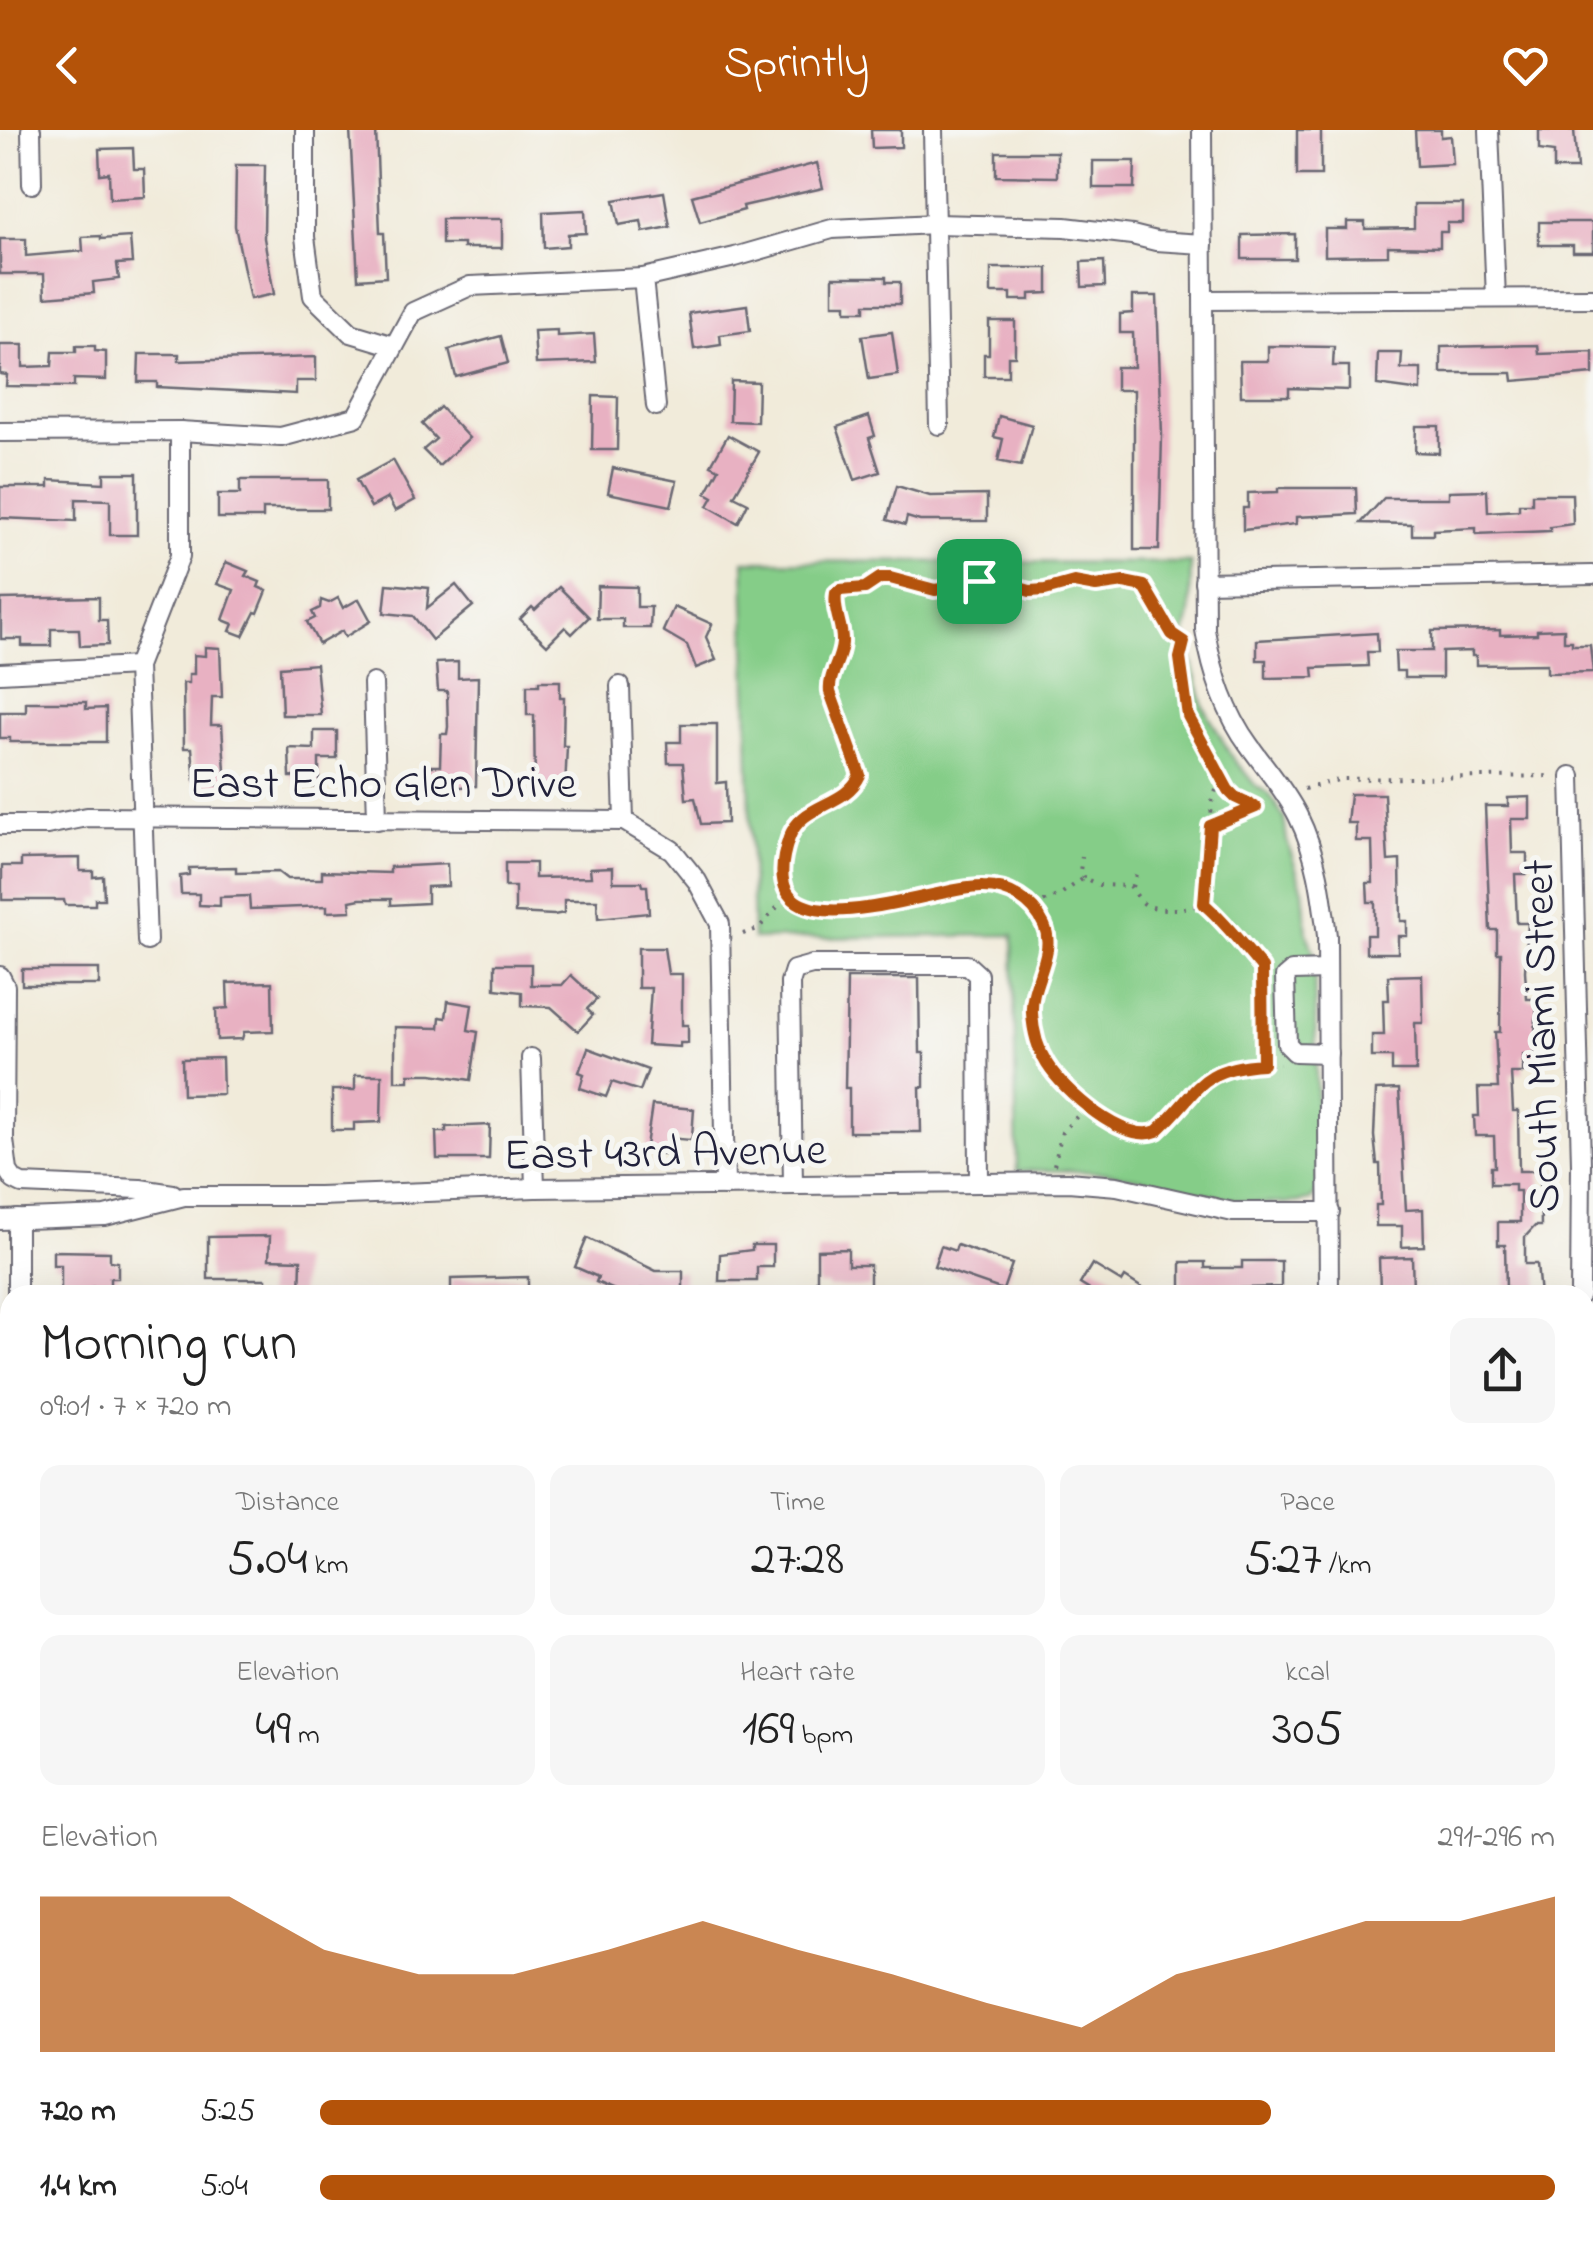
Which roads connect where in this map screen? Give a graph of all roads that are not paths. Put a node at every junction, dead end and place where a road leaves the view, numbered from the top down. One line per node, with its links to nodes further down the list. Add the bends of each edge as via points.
1 (32, 130): 6 (street)
2 (305, 130): 13 (street, via 305,237 313,296 351,333)
3 (933, 130): 7 (street)
4 (1202, 130): 8 (street)
5 (1489, 130): 10 (street)
6 (32, 184)
7 (934, 224): 8 (street, via 1066,227); 9 (street, via 832,230); 15 (street)
8 (1203, 244): 12 (street)
9 (643, 278): 13 (street, via 470,286 413,312); 14 (street)
10 (1496, 298): 11 (street); 12 (street)
11 (1593, 298)
12 (1204, 300): 19 (street)
13 (394, 346): 16 (street, via 356,417 281,437)
14 (656, 406)
15 (939, 425)
16 (180, 431): 17 (street); 20 (street, via 180,556)
17 (0, 432)
18 (1593, 575): 19 (street)
19 (1204, 582): 30 (street, via 1205,630 1225,705 1288,798 1318,872)
20 (137, 666): 21 (street); 25 (street)
21 (0, 673)
22 (373, 683): 26 (street)
23 (620, 686): 27 (street)
24 (1571, 776): 34 (street, South Miami Street)
25 (142, 818): 26 (street, East Echo Glen Drive); 28 (street, East Echo Glen Drive); 29 (street)
26 (377, 820): 27 (street, East Echo Glen Drive)
27 (624, 821): 37 (street, via 672,850 720,924)
28 (0, 825)
29 (147, 942)
30 (1327, 970): 32 (street); 32 (street, via 1292,971 1285,978 1287,1044 1295,1052)
31 (0, 976): 39 (street, via 4,1140 14,1180)
32 (1328, 1053): 40 (street)
33 (531, 1058): 38 (street)
34 (1587, 1164): 44 (street, South Miami Street)
35 (980, 1183): 36 (street, East 43rd Avenue); 36 (street, via 978,975 967,965 886,964 794,970 788,1014); 40 (street, East 43rd Avenue, via 1084,1183 1233,1212)
36 (793, 1185): 37 (street, East 43rd Avenue)
37 (725, 1186): 38 (street, East 43rd Avenue)
38 (535, 1188): 39 (street, East 43rd Avenue)
39 (184, 1196): 41 (street, East 43rd Avenue, via 105,1216)
40 (1330, 1212): 43 (street)
41 (9, 1220): 42 (street)
42 (16, 1285)
43 (1329, 1285)
44 (1581, 1285)

